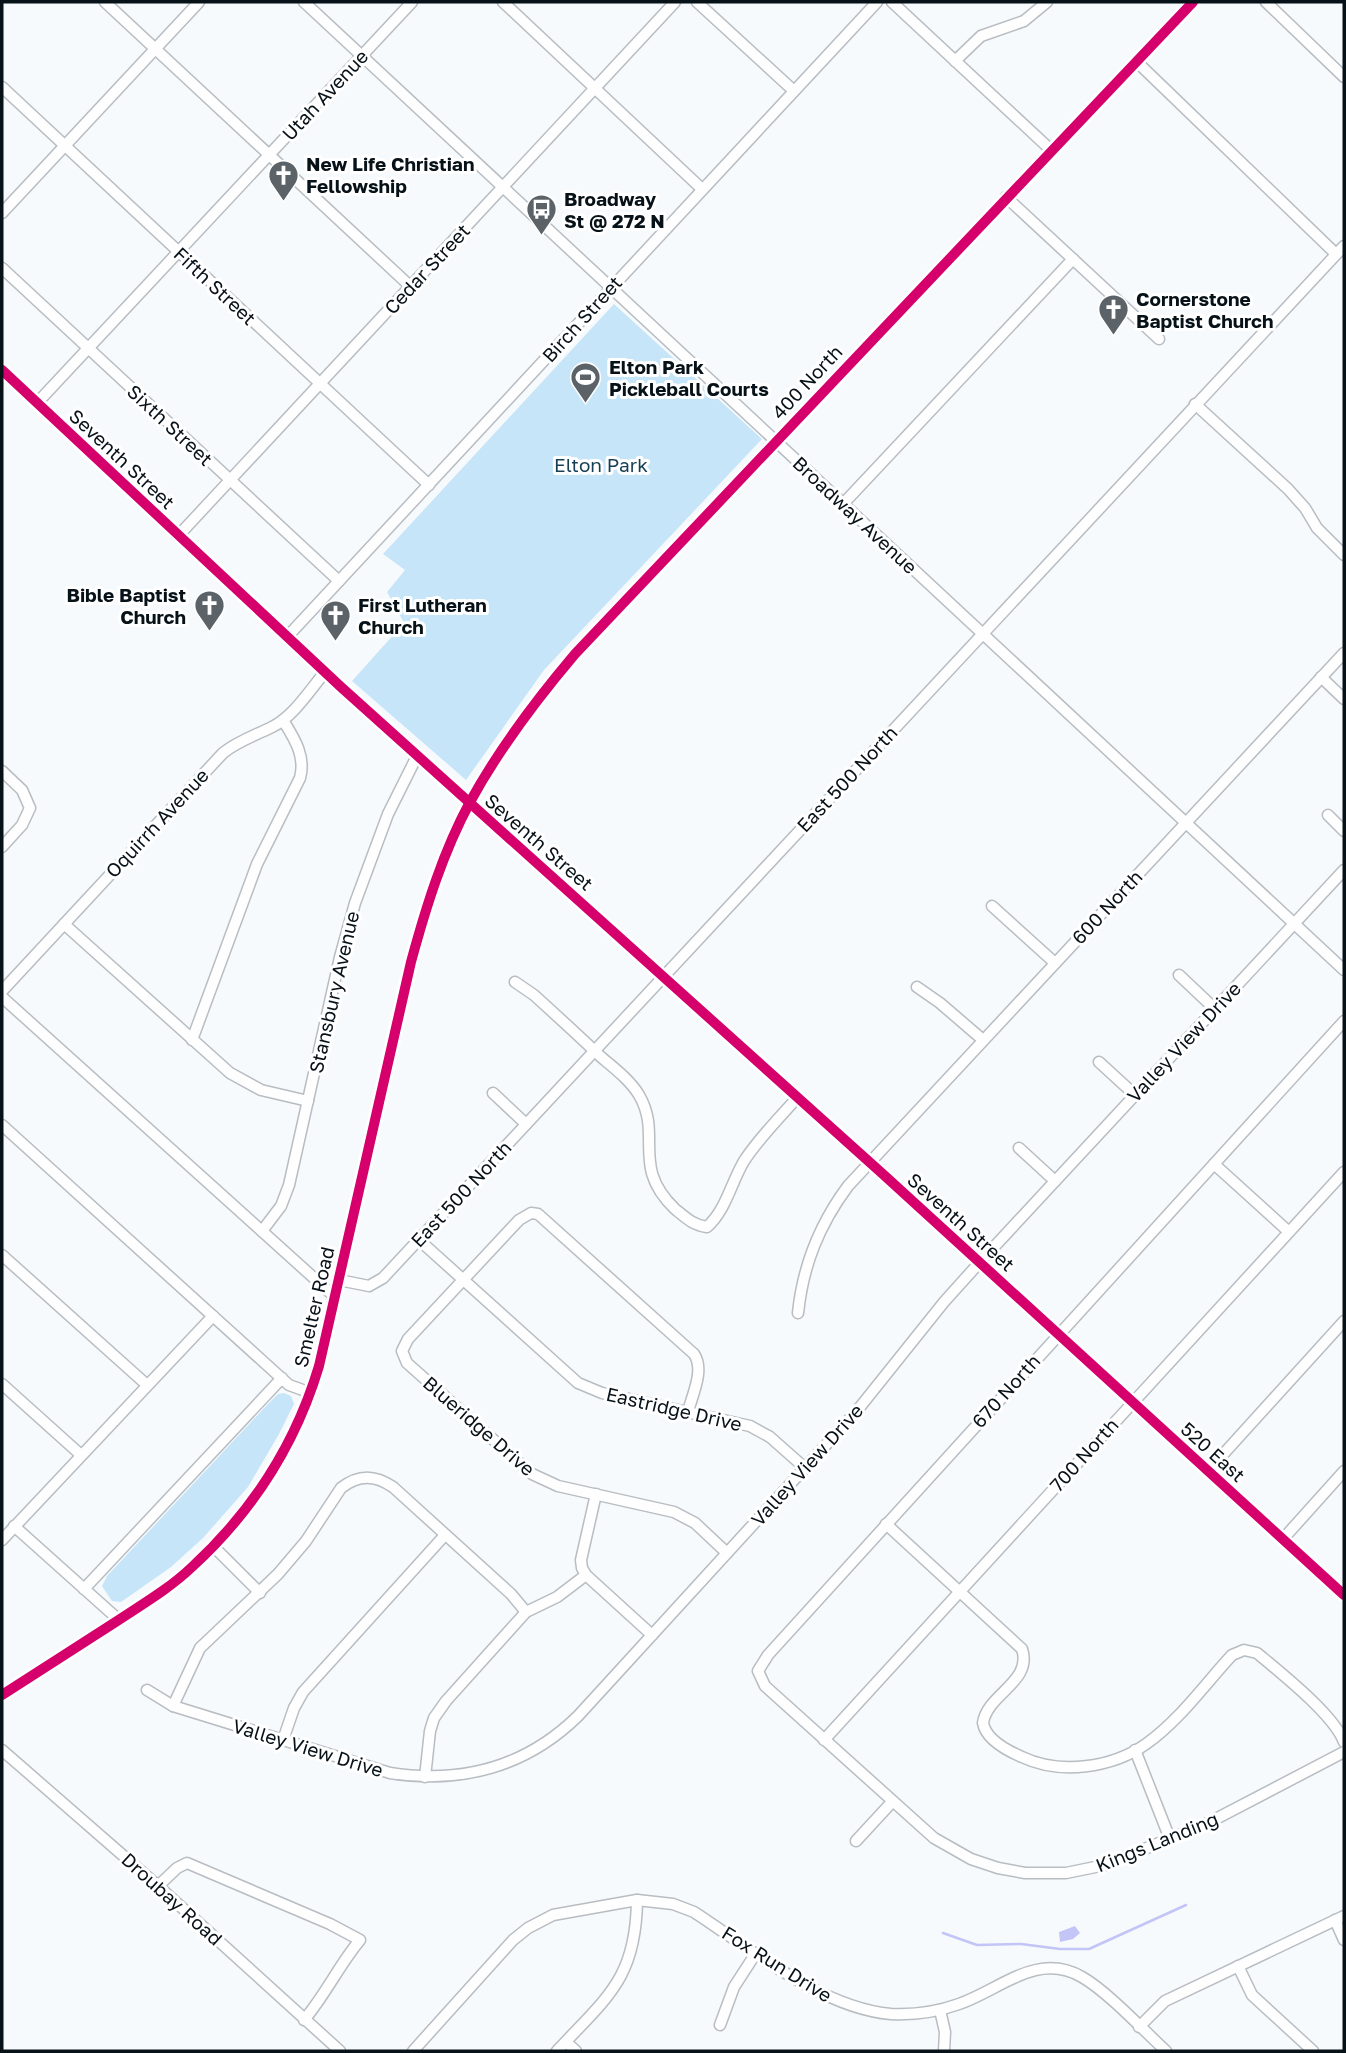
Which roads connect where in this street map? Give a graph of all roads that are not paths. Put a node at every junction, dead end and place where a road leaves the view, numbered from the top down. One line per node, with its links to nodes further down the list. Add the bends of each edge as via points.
1 (105, 2): 13 (street)
2 (199, 2): 13 (street)
3 (304, 2): 14 (street, Broadway Avenue)
4 (412, 2): 14 (street, Utah Avenue)
5 (503, 2): 19 (street)
6 (675, 2): 19 (street, Cedar Street)
7 (697, 2): 20 (street)
8 (877, 2): 20 (street, Birch Street)
9 (892, 2): 15 (street)
10 (1047, 2): 15 (street, via 1024,21 981,36)
11 (1193, 2): 16 (street, 400 North)
12 (1266, 2): 17 (street)
13 (155, 49): 21 (street); 23 (street)
14 (362, 56): 23 (street, Utah Avenue); 24 (street, Broadway Avenue)
15 (956, 61): 22 (street)
16 (1137, 62): 22 (street, 400 North); 30 (street)
17 (1344, 77)
18 (2, 87): 21 (street, Fifth Street)
19 (595, 88): 24 (street, Cedar Street); 25 (street)
20 (793, 91): 25 (street, Birch Street)
21 (65, 146): 27 (street); 29 (street, Fifth Street)
22 (1052, 151): 26 (street, 400 North)
23 (269, 155): 29 (street, Utah Avenue); 33 (street)
24 (503, 187): 33 (street, Cedar Street); 34 (street, Broadway Avenue)
25 (702, 189): 34 (street, Birch Street)
26 (1006, 197): 31 (street); 41 (street, 400 North)
27 (2, 213)
28 (1344, 246): 30 (street, East 500 North)
29 (178, 252): 36 (street, Utah Avenue); 38 (street, Fifth Street)
30 (1336, 254): 40 (street, East 500 North)
31 (1073, 259): 35 (street); 44 (street)
32 (2, 268): 36 (street, Sixth Street)
33 (411, 286): 38 (street, Cedar Street)
34 (611, 288): 41 (street, Broadway Avenue); 43 (street, Birch Street)
35 (1159, 339)
36 (88, 349): 39 (street, Utah Avenue); 42 (street, Sixth Street)
37 (2, 370): 39 (street, Seventh Street)
38 (320, 383): 42 (street, Cedar Street); 43 (street, Fifth Street)
39 (37, 403): 45 (street, Seventh Street)
40 (1195, 404): 46 (street, via 1288,489); 48 (street, East 500 North)
41 (775, 441): 44 (street, Broadway Avenue); 57 (street, 400 North, via 561,671 514,732)
42 (230, 480): 45 (street, Cedar Street); 47 (street, Sixth Street)
43 (429, 485): 47 (street, Birch Street)
44 (843, 504): 48 (street, Broadway Avenue)
45 (178, 536): 49 (street, Seventh Street)
46 (1344, 555)
47 (339, 581): 49 (street, Birch Street)
48 (982, 633): 59 (street, Broadway Avenue); 69 (street, East 500 North)
49 (287, 637): 51 (street, Seventh Street)
50 (1344, 653): 52 (street, 600 North)
51 (325, 672): 54 (street, Oquirrh Avenue); 55 (street, Seventh Street)
52 (1321, 677): 53 (street); 59 (street, 600 North)
53 (1344, 699)
54 (283, 720): 64 (street, Oquirrh Avenue, via 223,752); 76 (street, via 299,748 303,770 257,864)
55 (417, 756): 57 (street, Seventh Street); 83 (street, Stansbury Avenue, via 388,814 355,903)
56 (2, 771): 61 (street, via 22,790 30,808)
57 (469, 804): 69 (street, Seventh Street); 96 (street, Smelter Road, via 441,867 411,962)
58 (1328, 815): 60 (street)
59 (1185, 823): 65 (street, Broadway Avenue); 66 (street, 600 North)
60 (1344, 831)
61 (2, 847)
62 (1344, 870): 65 (street, Valley View Drive)
63 (992, 906): 66 (street)
64 (64, 924): 72 (street, Oquirrh Avenue); 76 (street)
65 (1294, 924): 67 (street, Broadway Avenue); 74 (street, Valley View Drive)
66 (1055, 963): 77 (street, 600 North)
67 (1344, 970)
68 (1179, 975): 74 (street)
69 (663, 976): 78 (street, East 500 North); 82 (street, Seventh Street)
70 (515, 982): 78 (street)
71 (917, 987): 77 (street)
72 (2, 991)
73 (2, 997): 91 (street)
74 (1215, 1009): 81 (street, Valley View Drive)
75 (1344, 1021): 88 (street, 670 North)
76 (192, 1040): 83 (street, via 244,1082)
77 (983, 1040): 87 (street, 600 North)
78 (594, 1050): 82 (street, via 640,1098 648,1123 650,1171 662,1195 689,1221 707,1227 720,1214 745,1160); 84 (street, East 500 North)
79 (1099, 1062): 81 (street)
80 (493, 1093): 84 (street)
81 (1135, 1095): 90 (street, Valley View Drive)
82 (797, 1098): 87 (street, Seventh Street)
83 (308, 1101): 91 (street, Stansbury Avenue, via 288,1192)
84 (526, 1124): 93 (street, East 500 North)
85 (2, 1125): 100 (street)
86 (1019, 1148): 90 (street)
87 (869, 1163): 95 (street, Seventh Street); 99 (street, 600 North, via 839,1199 816,1238 805,1266)
88 (1214, 1164): 92 (street); 102 (street, 670 North)
89 (1344, 1172): 92 (street, 700 North)
90 (1055, 1181): 95 (street, Valley View Drive)
91 (262, 1231): 98 (street)
92 (1289, 1232): 107 (street, 700 North)
93 (418, 1239): 96 (street, East 500 North, via 376,1283 369,1286); 97 (street, Eastridge Drive)
94 (2, 1255): 104 (street)
95 (979, 1262): 102 (street, Seventh Street); 110 (street, Valley View Drive)
96 (338, 1280): 98 (street, Smelter Road)
97 (463, 1280): 108 (street, Eastridge Drive, via 578,1383 602,1393); 108 (street, Blueridge Drive, via 519,1220 538,1214 694,1354 699,1369); 113 (street, Blueridge Drive, via 408,1339 402,1351 407,1363 526,1470 551,1483)
98 (335, 1297): 106 (street, Smelter Road)
99 (798, 1312)
100 (213, 1316): 103 (street); 104 (street)
101 (1344, 1321): 111 (street)
102 (1058, 1335): 107 (street, 520 East); 114 (street, 670 North)
103 (282, 1378): 106 (street); 122 (street)
104 (147, 1385): 109 (street)
105 (3, 1388): 109 (street)
106 (311, 1393): 119 (street, Smelter Road, via 266,1482)
107 (1133, 1403): 111 (street, 520 East); 123 (street, 700 North)
108 (688, 1412): 110 (street, Eastridge Drive, via 757,1429)
109 (81, 1455): 115 (street)
110 (804, 1468): 120 (street, Valley View Drive)
111 (1208, 1471): 117 (street, 520 East)
112 (1344, 1471): 117 (street)
113 (596, 1494): 120 (street, Blueridge Drive, via 681,1515); 121 (street, via 581,1560)
114 (886, 1524): 123 (street); 129 (street, 670 North)
115 (14, 1526): 118 (street); 122 (street)
116 (445, 1535): 124 (street, via 393,1487 365,1476 341,1488 306,1541); 126 (street); 133 (street, via 303,1692)
117 (1283, 1539): 125 (street, 520 East)
118 (2, 1540)
119 (213, 1546): 124 (street); 127 (street, Smelter Road, via 191,1569)
120 (727, 1553): 128 (street, Valley View Drive)
121 (586, 1575): 126 (street, via 557,1597); 128 (street)
122 (84, 1589): 127 (street)
123 (961, 1590): 134 (street, 700 North); 137 (street, via 1017,1642 1024,1657 1019,1674 985,1713 984,1728 991,1738 1017,1755 1071,1768)
124 (260, 1593): 132 (street, via 200,1648)
125 (1344, 1595)
126 (526, 1612): 139 (street, via 441,1706 430,1731)
127 (119, 1620): 131 (street, Smelter Road)
128 (652, 1635): 139 (street, Valley View Drive, via 578,1716 544,1744 489,1770)
129 (758, 1671): 134 (street, Kings Landing, via 765,1686)
130 (147, 1690): 132 (street, Valley View Drive)
131 (2, 1695)
132 (173, 1706): 133 (street, Valley View Drive)
133 (283, 1740): 139 (street, Valley View Drive, via 390,1773)
134 (824, 1740): 140 (street, Kings Landing)
135 (1344, 1742): 137 (street, via 1335,1724 1319,1709 1257,1653 1244,1650 1232,1655 1164,1729)
136 (2, 1750): 143 (street, Droubay Road)
137 (1135, 1751): 141 (street)
138 (1344, 1752): 141 (street, Kings Landing)
139 (425, 1777)
140 (892, 1802): 141 (street, Kings Landing, via 946,1846 1005,1870 1066,1873); 142 (street)
141 (1170, 1839)
142 (856, 1842)
143 (158, 1886): 150 (street, Droubay Road); 150 (street, via 187,1863 360,1940)
144 (637, 1900): 147 (street, Fox Run Drive, via 673,1904 694,1912); 153 (street, via 635,1937 624,1972); 155 (street, Fox Run Drive, via 563,1912 527,1928)
145 (1339, 1918): 146 (street); 148 (street)
146 (1344, 1940)
147 (756, 1953): 149 (street, Fox Run Drive, via 815,1991 858,2008 903,2014); 151 (street, via 734,1987)
148 (1238, 1966): 152 (street, via 1165,2001); 160 (street, via 1252,1995)
149 (940, 2010): 152 (street, Fox Run Drive, via 1020,1974 1055,1969 1085,1979); 158 (street)
150 (304, 2020): 154 (street, Droubay Road)
151 (720, 2025)
152 (1139, 2027): 159 (street, Fox Run Drive)
153 (566, 2042): 156 (street); 157 (street)
154 (340, 2051)
155 (413, 2051)
156 (557, 2051)
157 (576, 2051)
158 (944, 2051)
159 (1166, 2051)
160 (1313, 2051)

